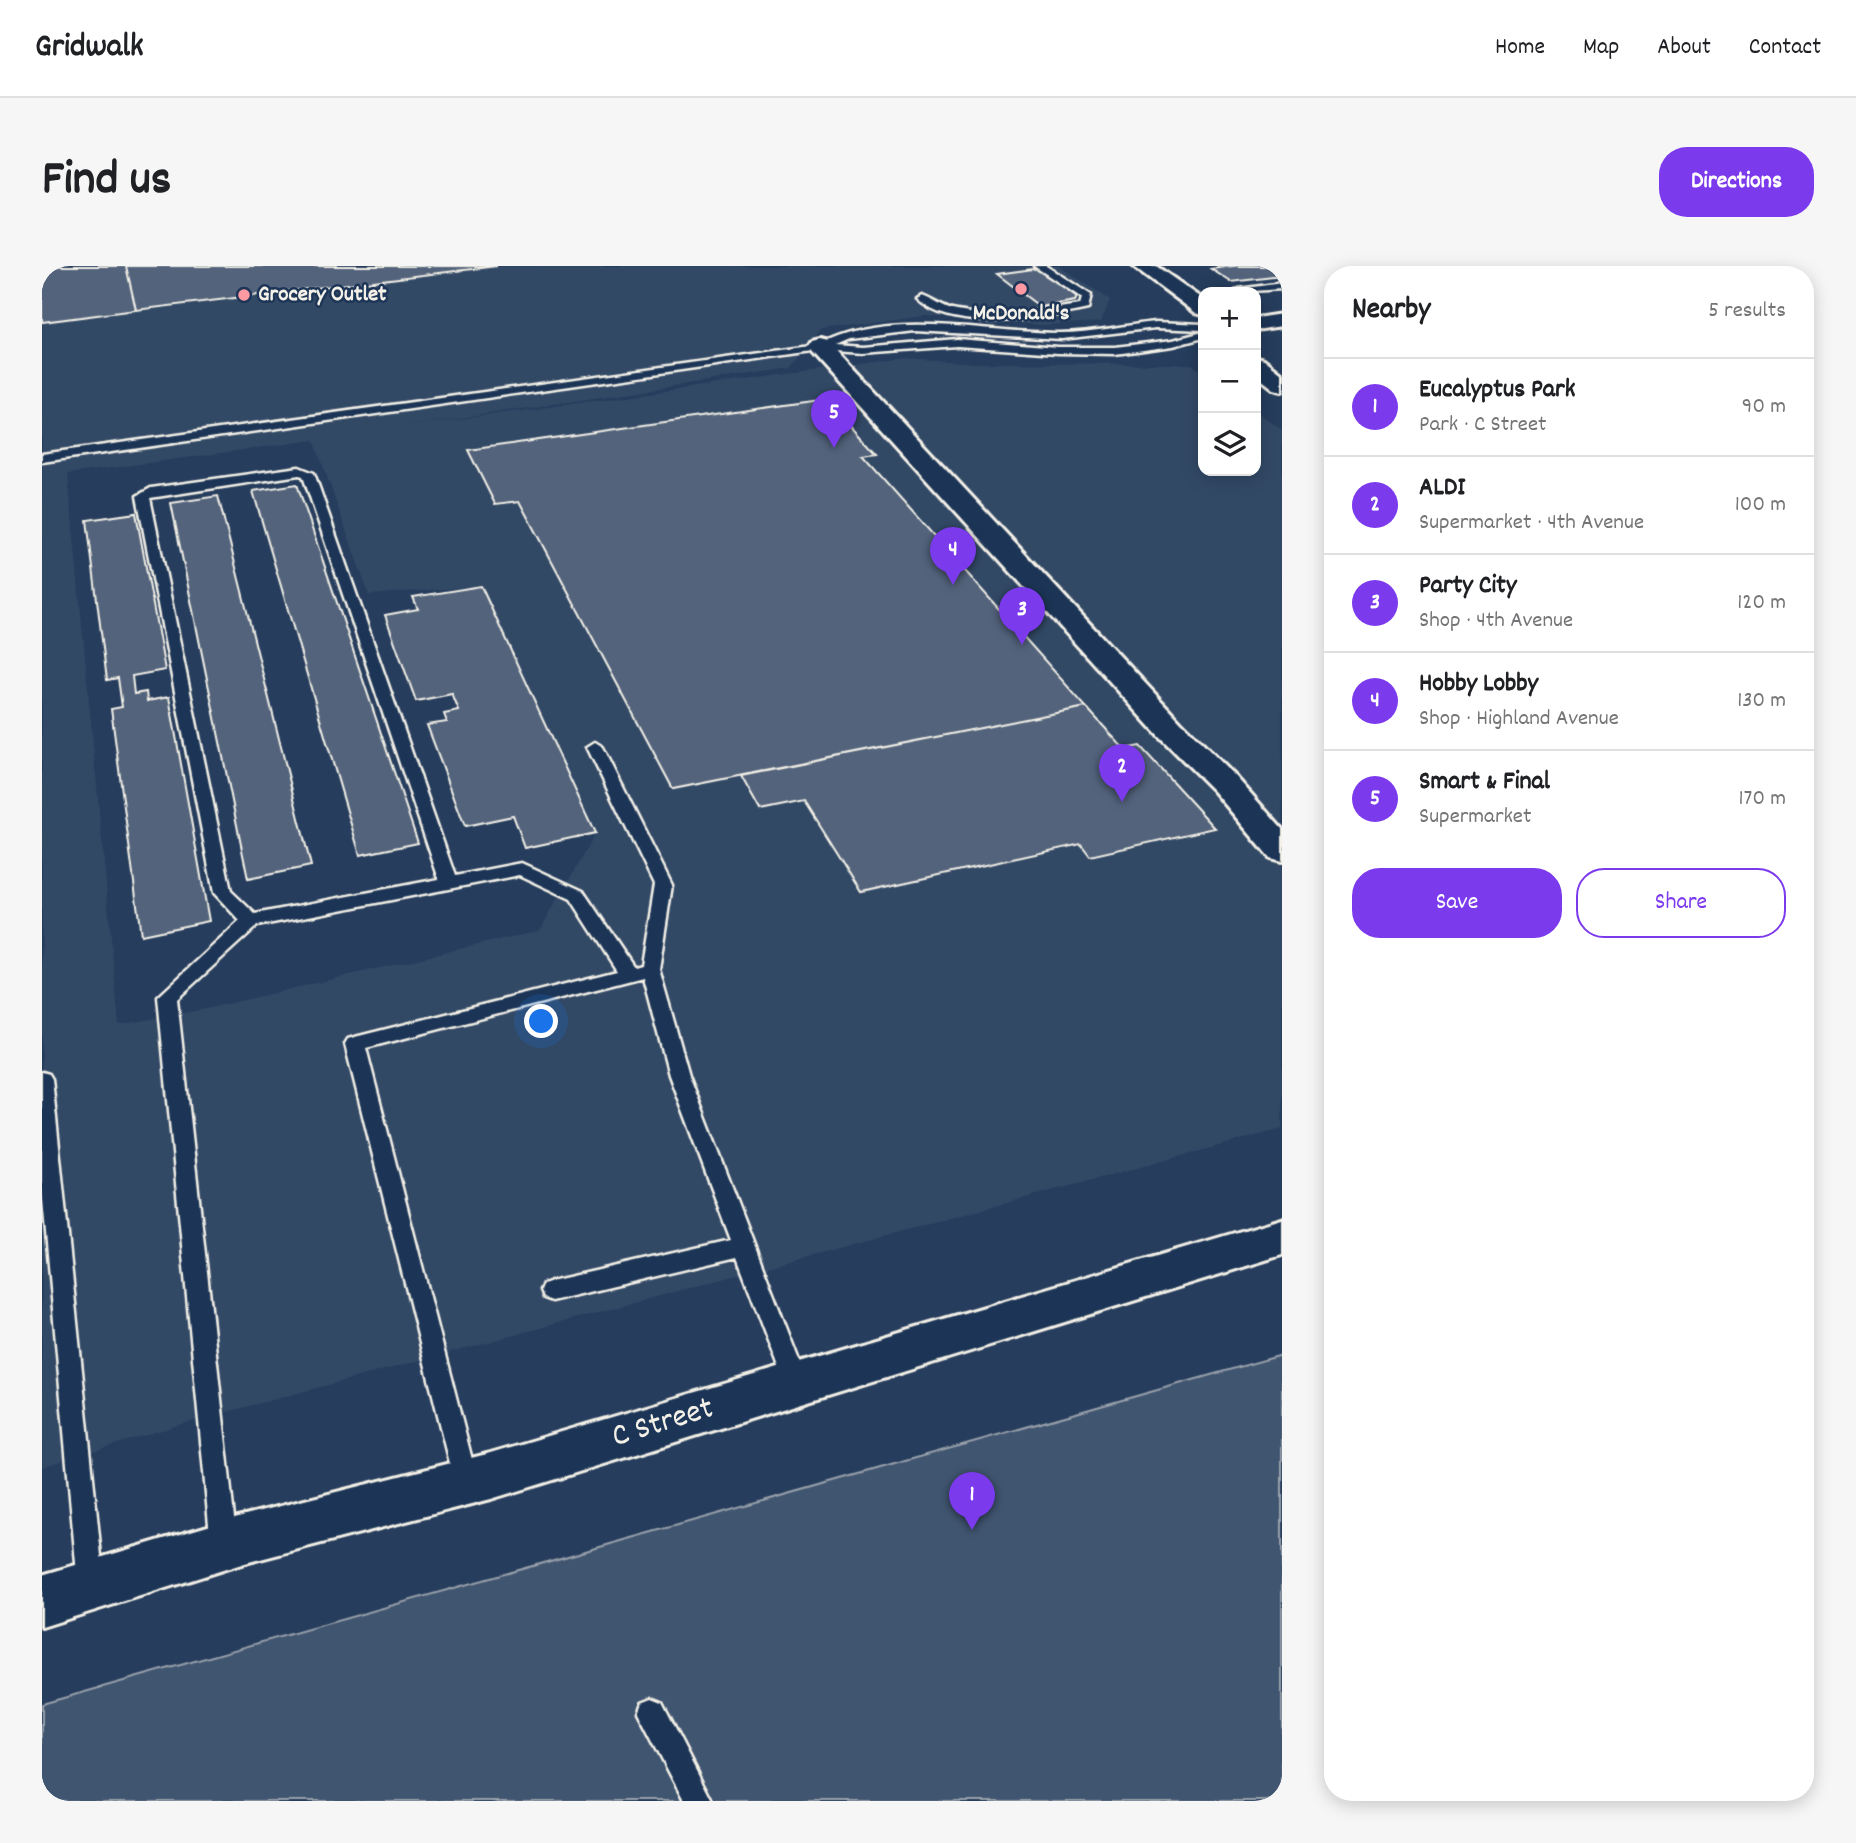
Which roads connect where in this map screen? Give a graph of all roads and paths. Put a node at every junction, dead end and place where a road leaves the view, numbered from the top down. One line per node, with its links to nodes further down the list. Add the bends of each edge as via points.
1 (1039, 266): 5 (lane, via 1087,297 1084,307 1021,316 960,315 932,309)
2 (1143, 266): 6 (street)
3 (1282, 286): 4 (lane)
4 (1261, 289)
5 (922, 299)
6 (1196, 300)
7 (1282, 320): 8 (street)
8 (1261, 323)
9 (1198, 327): 11 (lane, via 1156,325 1062,336 915,328 847,336)
10 (1198, 337): 11 (lane, via 1125,352 932,343 864,349)
11 (820, 347): 14 (lane); 16 (street)
12 (1261, 354): 13 (street)
13 (1282, 384)
14 (42, 458)
15 (595, 747): 19 (lane, via 663,885)
16 (1282, 850)
17 (449, 883): 18 (lane); 18 (lane, via 308,473 151,492 143,495 223,893); 20 (lane, via 522,869 577,895)
18 (251, 921): 27 (lane, via 167,997)
19 (650, 969): 20 (lane); 23 (lane, via 679,1075)
20 (629, 974): 26 (lane, via 355,1044)
21 (42, 1079): 28 (lane)
22 (1282, 1237): 25 (street, C Street)
23 (744, 1246): 24 (lane); 25 (lane)
24 (551, 1291)
25 (796, 1384): 26 (street, C Street)
26 (466, 1483): 27 (street, C Street)
27 (224, 1545): 28 (street, C Street)
28 (91, 1585): 29 (street, C Street)
29 (42, 1601)
30 (652, 1712): 31 (lane)
31 (699, 1801)

